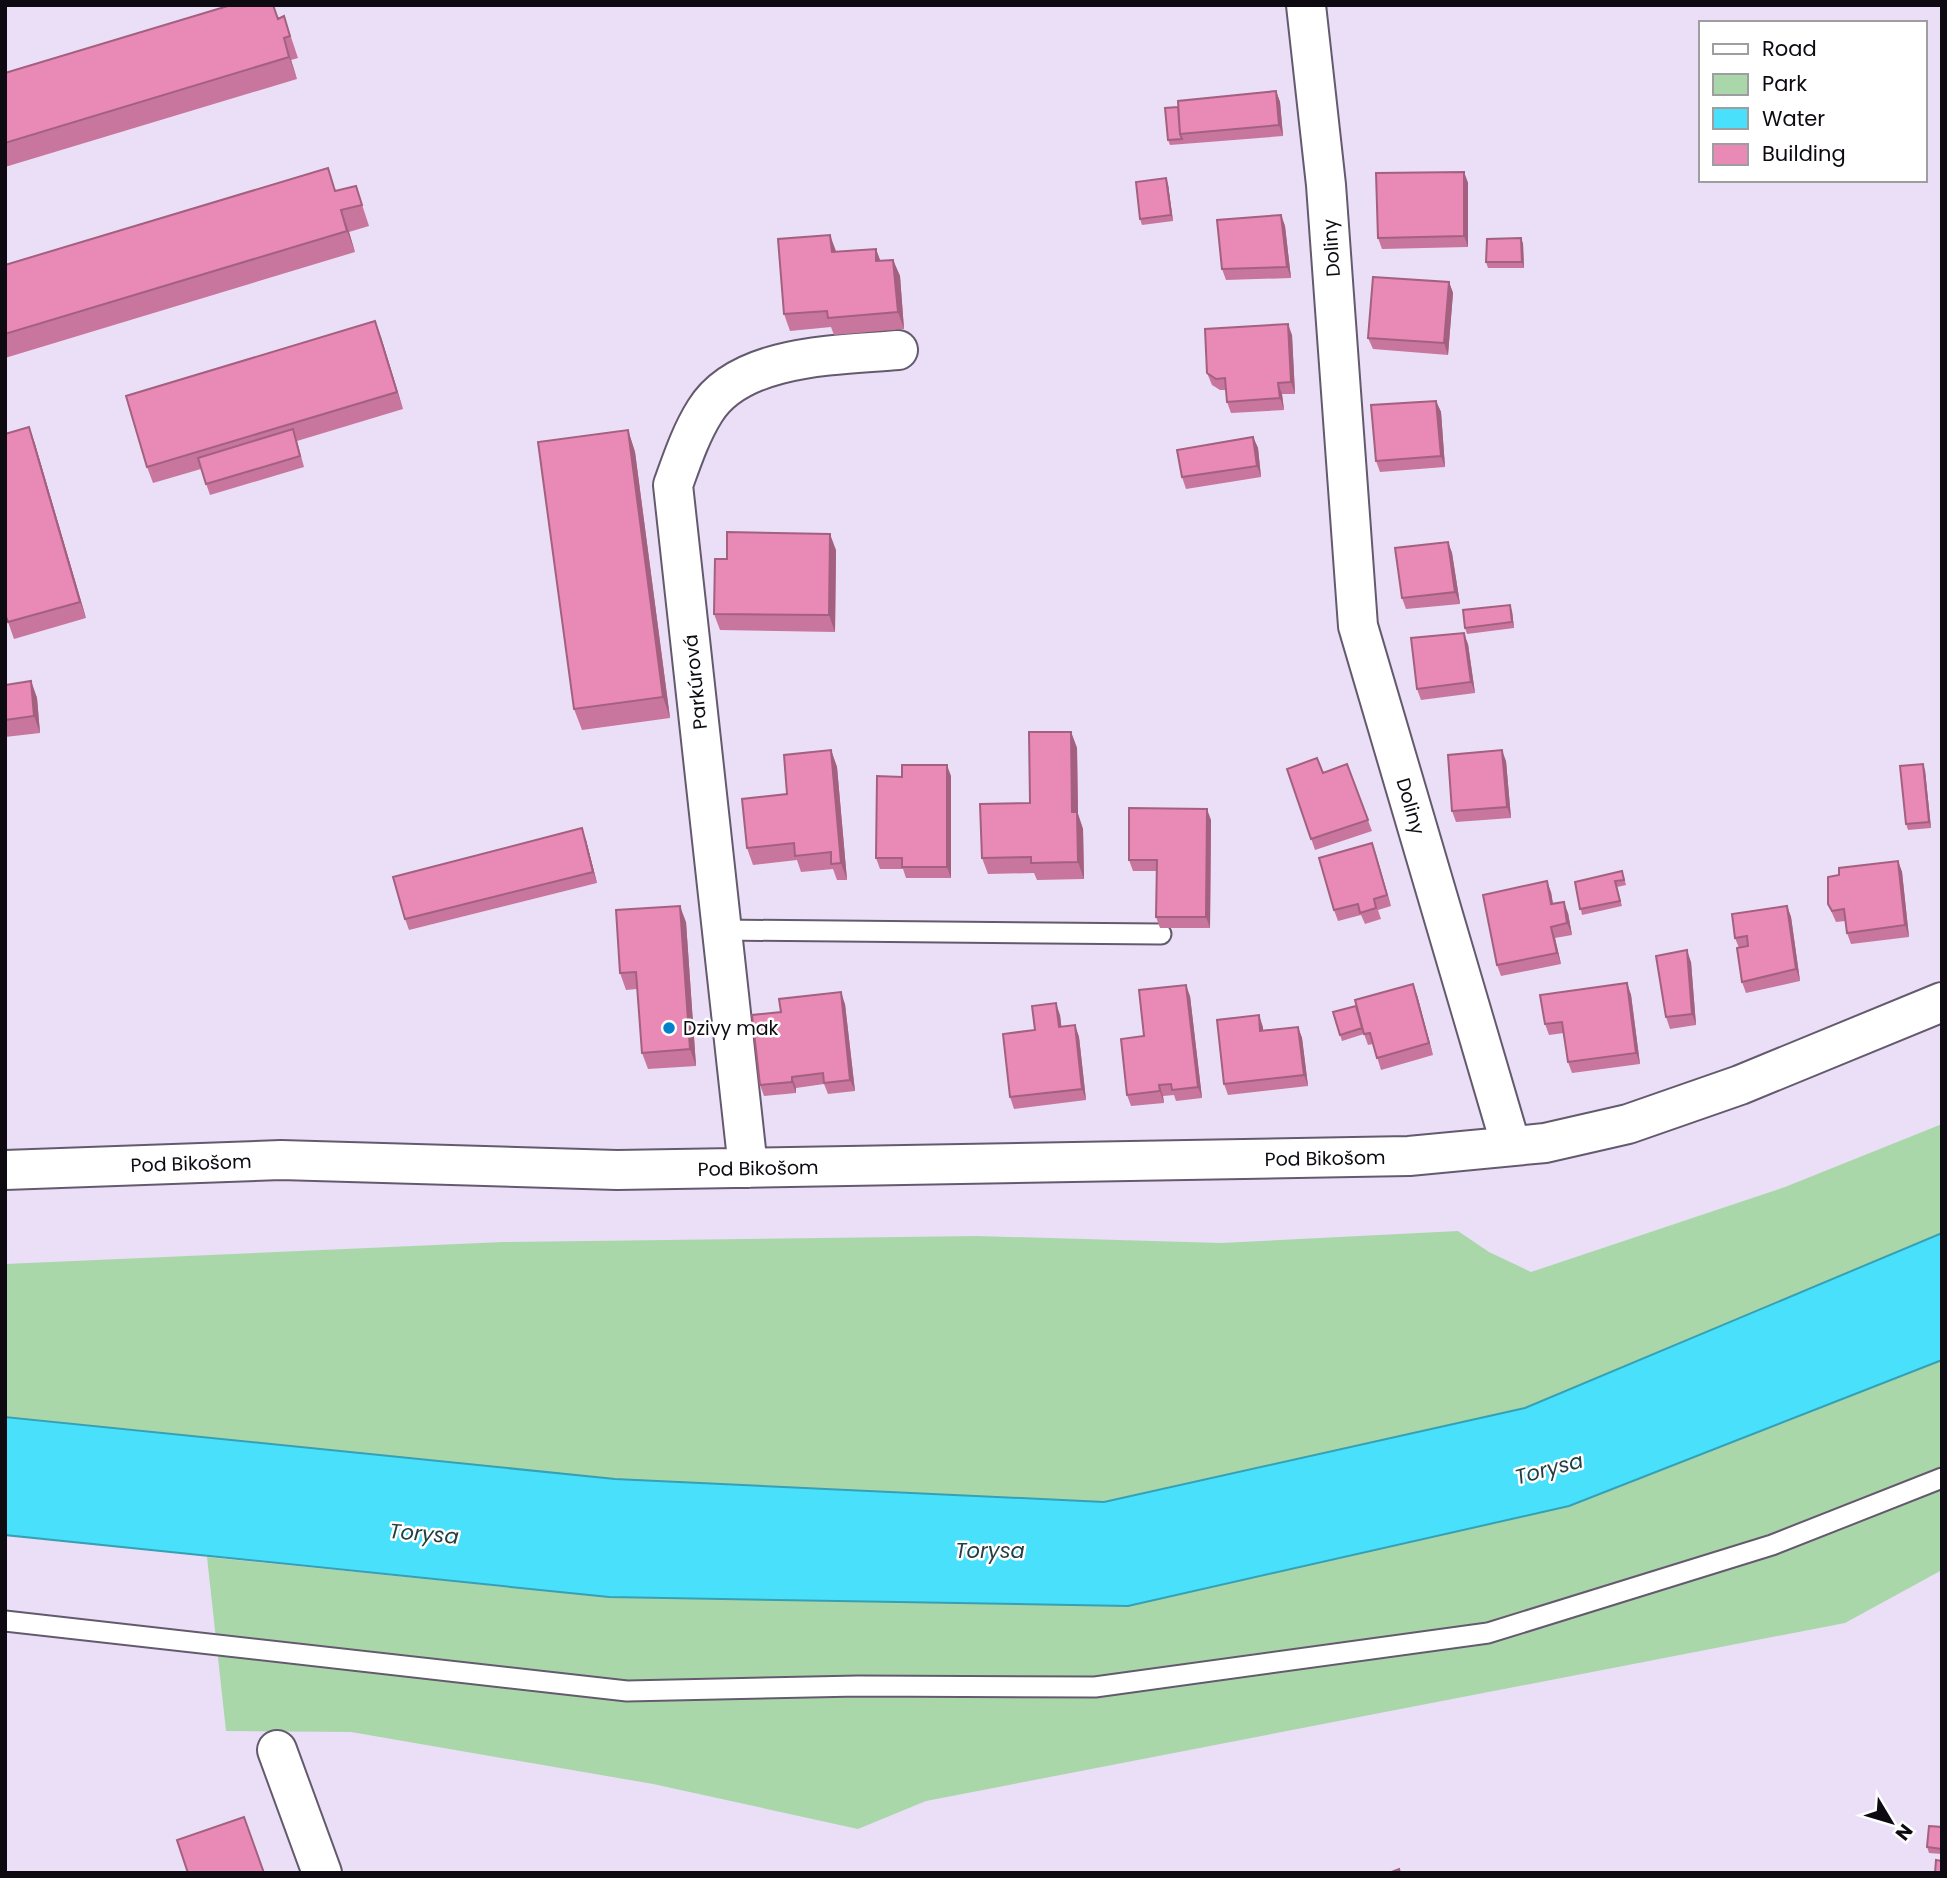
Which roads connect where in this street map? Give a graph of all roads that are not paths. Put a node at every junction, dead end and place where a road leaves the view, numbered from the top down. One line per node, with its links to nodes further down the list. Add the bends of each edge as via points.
1 (1306, 5): 6 (street, Doliny, via 1326,185 1358,626)
2 (898, 350): 3 (street, Parkúrová, via 792,359 741,377 706,408 673,485)
3 (722, 930): 4 (lane); 7 (street, Parkúrová)
4 (1161, 934)
5 (1942, 1002): 6 (street, via 1688,1105 1628,1124)
6 (1511, 1146): 7 (street, Pod Bikošom, via 1409,1156)
7 (748, 1168): 8 (street, Pod Bikošom, via 617,1170 281,1160)
8 (5, 1170)
9 (1942, 1478): 10 (lane, via 1772,1545 1488,1633 1095,1687 627,1691)
10 (5, 1620)
11 (277, 1749): 12 (street)
12 (322, 1873)

